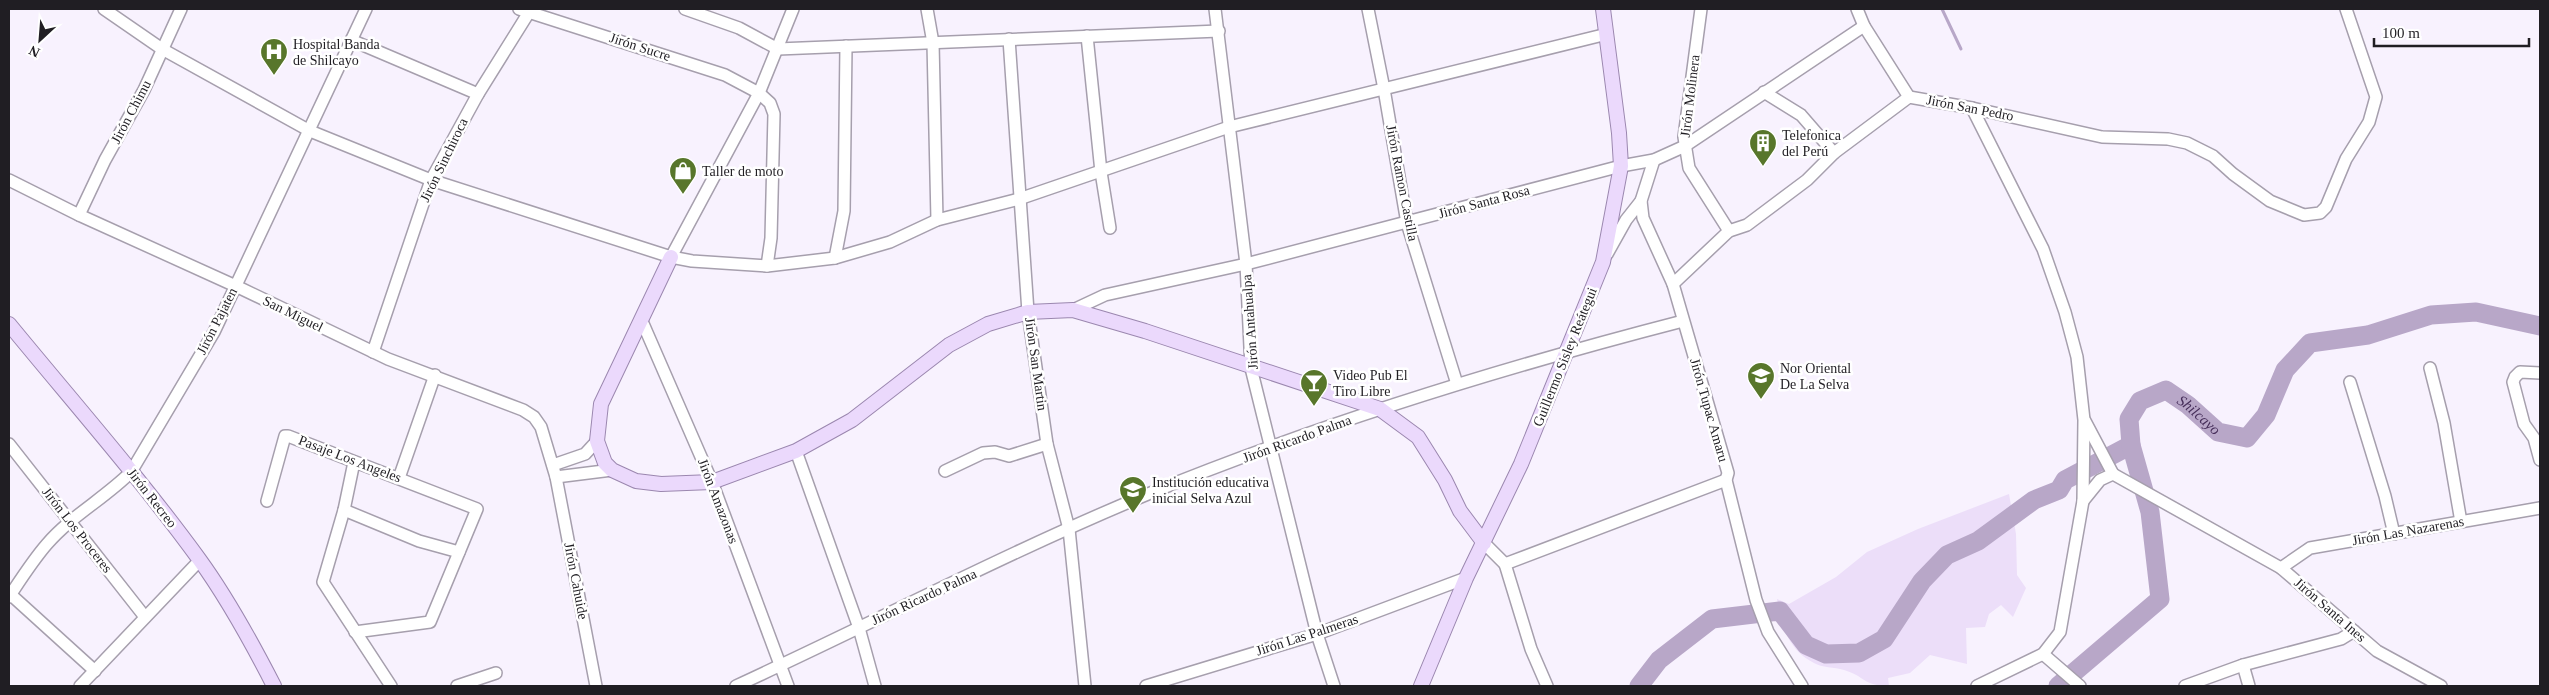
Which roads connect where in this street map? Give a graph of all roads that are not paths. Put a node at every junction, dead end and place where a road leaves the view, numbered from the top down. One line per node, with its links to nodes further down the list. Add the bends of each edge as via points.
1 (104, 9): 22 (street)
2 (181, 9): 22 (street, Jirón Chimu)
3 (366, 9): 18 (street, Jirón Pajaten)
4 (685, 9): 23 (street, via 739,28)
5 (793, 9): 23 (street)
6 (927, 9): 20 (street)
7 (1215, 9): 15 (street, Jirón Antahualpa)
8 (1368, 9): 24 (street, Jirón Ramon Castilla)
9 (1603, 9): 16 (main road, Guillermo Sisley Reátegui)
10 (1701, 9): 32 (street, Jirón Molinera)
11 (1857, 9): 14 (street)
12 (2346, 9): 29 (street, Jirón San Pedro, via 2376,97 2368,122 2346,159 2326,207 2320,213 2304,215 2270,201 2214,156 2187,143 2168,139 2102,137)
13 (526, 10): 26 (street, Jirón Sucre, via 725,75); 27 (street, Jirón Sinchiroca)
14 (1864, 26): 25 (street, Jirón Santa Rosa); 28 (street)
15 (1218, 31): 17 (street); 30 (street, Jirón Antahualpa)
16 (1607, 34): 24 (street); 35 (main road, Guillermo Sisley Reátegui)
17 (1087, 36): 19 (street); 36 (street)
18 (351, 40): 27 (street); 31 (street, Jirón Pajaten)
19 (1009, 40): 20 (street); 39 (street, Jirón San Martin)
20 (933, 43): 21 (street); 42 (street)
21 (846, 46): 23 (street); 47 (street, via 844,211)
22 (162, 49): 31 (street); 41 (street, Jirón Chimu)
23 (778, 49): 26 (street)
24 (1384, 89): 30 (street); 43 (street, Jirón Ramon Castilla)
25 (1764, 92): 32 (street, Jirón Santa Rosa); 33 (street, via 1801,115)
26 (759, 93): 46 (street); 50 (street, via 770,103 774,114 771,238)
27 (478, 94): 38 (street, Jirón Sinchiroca)
28 (1909, 97): 29 (street, Jirón San Pedro); 33 (street, Jirón San Pedro)
29 (1972, 108): 67 (street, via 2046,258 2077,357)
30 (1229, 127): 36 (street); 49 (street, Jirón Antahualpa)
31 (310, 131): 38 (street); 52 (street, Jirón Pajaten)
32 (1685, 146): 34 (street, Jirón Santa Rosa); 45 (street, Jirón Molinera, via 1689,168)
33 (1834, 153): 45 (street, Jirón San Pedro, via 1807,180 1747,225)
34 (1654, 160): 35 (street, Jirón Santa Rosa); 40 (street, Jirón Tupac Amaru)
35 (1621, 166): 43 (street, Jirón Santa Rosa); 48 (main road, Guillermo Sisley Reátegui)
36 (1101, 172): 39 (street); 44 (street)
37 (9, 180): 41 (street, San Miguel)
38 (431, 180): 46 (street); 59 (street, Jirón Sinchiroca)
39 (1019, 198): 42 (street); 54 (street, Jirón San Martin)
40 (1641, 201): 48 (street, via 1626,220); 51 (street, Jirón Tupac Amaru, via 1643,218)
41 (79, 215): 52 (street, San Miguel)
42 (937, 220): 47 (street, via 890,242)
43 (1407, 223): 49 (street, Jirón Santa Rosa); 65 (street, Jirón Ramon Castilla)
44 (1110, 228)
45 (1729, 231): 51 (street, Jirón San Pedro)
46 (671, 257): 50 (street); 55 (main road)
47 (834, 258): 50 (street)
48 (1603, 262): 58 (main road, Guillermo Sisley Reátegui)
49 (1246, 264): 53 (street, Jirón Santa Rosa, via 1105,295); 60 (street, Jirón Antahualpa)
50 (767, 266)
51 (1673, 284): 56 (street, Jirón Tupac Amaru)
52 (235, 286): 59 (street, San Miguel); 79 (street, Jirón Pajaten, via 214,332)
53 (1073, 310): 54 (main road); 60 (main road)
54 (1028, 312): 71 (street, Jirón San Martin); 73 (main road, via 988,324 949,345 852,420)
55 (641, 319): 69 (main road, via 601,404); 84 (street, Jirón Amazonas)
56 (1683, 322): 58 (street, Jirón Ricardo Palma); 83 (street, Jirón Tupac Amaru, via 1728,473)
57 (9, 324): 79 (main road, Jirón Recreo)
58 (1568, 351): 65 (street, Jirón Ricardo Palma); 93 (main road, Guillermo Sisley Reátegui)
59 (374, 352): 63 (street, San Miguel)
60 (1251, 368): 66 (main road); 72 (street, Jirón Antahualpa)
61 (2430, 368): 90 (street, via 2444,423)
62 (2540, 373): 68 (street, via 2520,372 2513,382 2524,424)
63 (435, 375): 76 (street, San Miguel, via 531,415 542,427); 82 (street)
64 (2350, 382): 92 (street)
65 (1456, 384): 66 (street, Jirón Ricardo Palma)
66 (1380, 409): 72 (street, Jirón Ricardo Palma); 93 (main road, via 1418,437 1460,511)
67 (2084, 420): 80 (street); 85 (street)
68 (2537, 433): 74 (street)
69 (597, 442): 76 (street, via 585,454); 77 (main road, via 605,463)
70 (9, 444): 89 (street, Jirón Los Proceres)
71 (1048, 444): 78 (street, via 1009,456 983,453); 91 (street, Jirón San Martin)
72 (1270, 447): 91 (street, Jirón Ricardo Palma, via 1148,494); 104 (street, Jirón Antahualpa)
73 (796, 451): 84 (main road); 101 (street)
74 (2540, 460)
75 (354, 462): 82 (street, Pasaje Los Angeles); 86 (street, Pasaje Los Angeles, via 285,436); 88 (street)
76 (552, 465): 81 (street, San Miguel)
77 (612, 470): 81 (street); 84 (main road, via 636,481 661,484)
78 (945, 471)
79 (131, 472): 89 (street, Jirón Pajaten, via 113,490); 95 (main road, Jirón Recreo)
80 (2114, 474): 85 (street, via 2100,480); 97 (street, Jirón Santa Ines)
81 (556, 477): 114 (street, Jirón Cahuide)
82 (399, 478): 94 (street, Pasaje Los Angeles, via 477,509)
83 (1726, 480): 96 (street); 123 (street, Jirón Tupac Amaru, via 1756,600 1768,632)
84 (712, 482): 106 (street, Jirón Amazonas)
85 (2083, 500): 105 (street, via 2060,632)
86 (268, 501)
87 (2540, 508): 90 (street, Jirón Las Nazarenas)
88 (344, 510): 94 (street, via 419,541); 103 (street, via 323,582)
89 (71, 521): 99 (street, Jirón Pajaten, via 47,544); 100 (street, Jirón Los Proceres)
90 (2461, 522): 92 (street, Jirón Las Nazarenas)
91 (1069, 529): 101 (street, Jirón Ricardo Palma); 118 (street, Jirón San Martin)
92 (2394, 534): 97 (street, Jirón Las Nazarenas, via 2310,548)
93 (1484, 543): 96 (street); 98 (main road, Guillermo Sisley Reátegui)
94 (459, 552): 103 (street, via 429,623)
95 (200, 560): 100 (street); 111 (main road, Jirón Recreo, via 252,643)
96 (1505, 564): 122 (street, via 1531,649)
97 (2281, 568): 102 (street, Jirón Santa Ines)
98 (1466, 578): 104 (street, Jirón Las Palmeras); 121 (main road, Guillermo Sisley Reátegui)
99 (9, 595): 108 (street)
100 (145, 617): 108 (street)
101 (859, 628): 106 (street, Jirón Ricardo Palma); 117 (street)
102 (2354, 631): 107 (street, via 2341,639); 128 (street, Jirón Santa Ines, via 2377,651)
103 (354, 632): 112 (street)
104 (1317, 634): 119 (street, Jirón Las Palmeras); 120 (street, Jirón Antahualpa)
105 (2046, 657): 124 (street); 125 (street)
106 (780, 666): 115 (street, Jirón Ricardo Palma); 116 (street, Jirón Amazonas)
107 (2244, 666): 126 (street); 127 (street)
108 (95, 671): 110 (street)
109 (496, 673): 113 (street)
110 (80, 686)
111 (274, 686)
112 (391, 686)
113 (457, 686)
114 (596, 686)
115 (736, 686)
116 (788, 686)
117 (875, 686)
118 (1085, 686)
119 (1146, 686)
120 (1334, 686)
121 (1421, 686)
122 (1547, 686)
123 (1802, 686)
124 (1977, 686)
125 (2080, 686)
126 (2185, 686)
127 (2249, 686)
128 (2441, 686)

